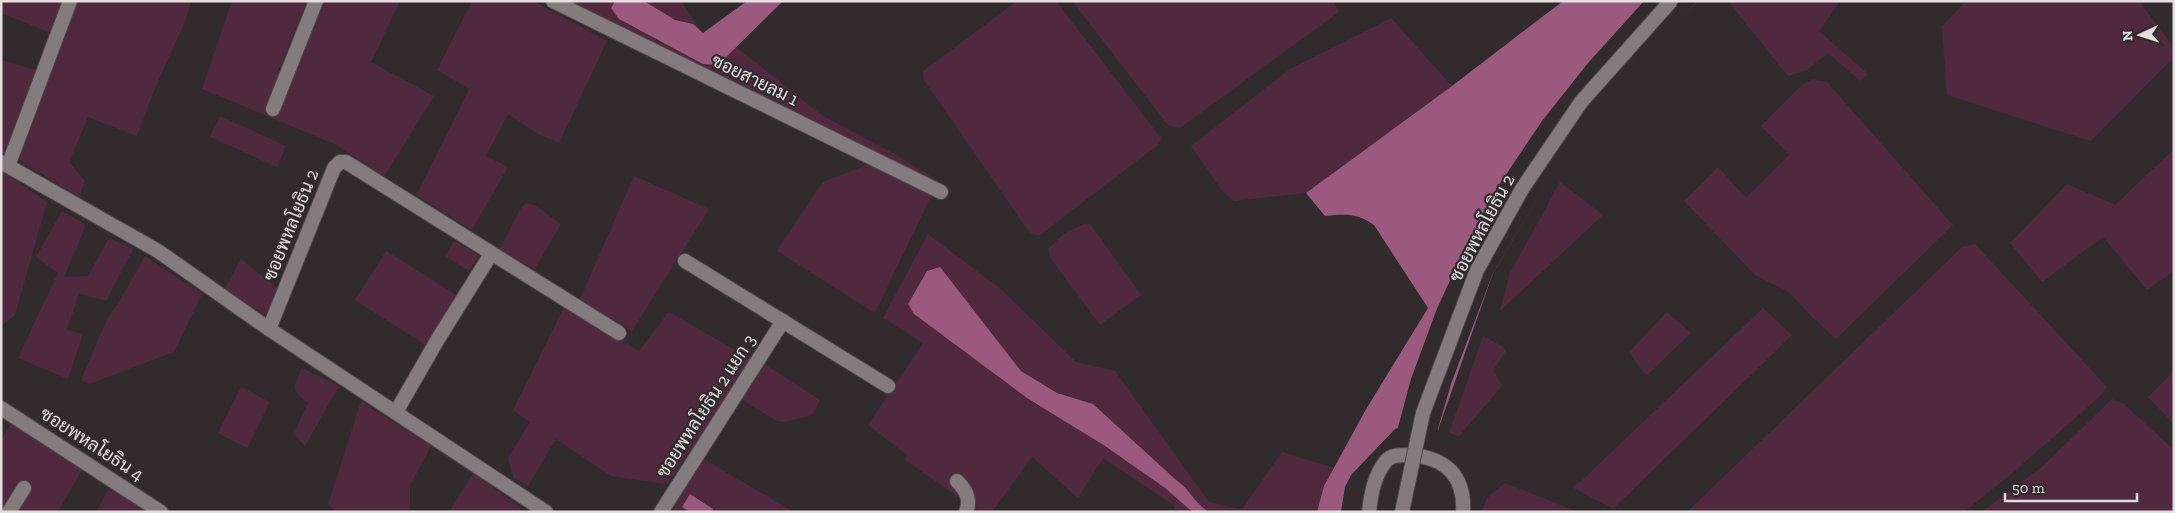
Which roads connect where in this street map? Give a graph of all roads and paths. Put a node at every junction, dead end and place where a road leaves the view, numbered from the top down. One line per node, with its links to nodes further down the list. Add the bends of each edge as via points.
1 (70, 1): 6 (street)
2 (316, 1): 5 (street)
3 (553, 1): 7 (street, ซอยสายลม 1)
4 (1671, 1): 24 (street, ซอยพหลโยธิน 2, bridge, via 1581,102 1522,189 1477,270 1423,413)
5 (273, 109)
6 (5, 164): 11 (street, via 158,251)
7 (941, 192)
8 (492, 254): 11 (street, ซอยพหลโยธิน 2, via 353,165 340,162 334,168); 12 (street, ซอยพหลโยธิน 2); 15 (street)
9 (685, 261): 10 (street)
10 (783, 321): 13 (street); 21 (street, ซอยพหลโยธิน 2 แยก 3)
11 (269, 330): 15 (street)
12 (619, 333)
13 (888, 386)
14 (1, 408): 19 (street, ซอยพหลโยธิน 4)
15 (396, 412): 20 (street)
16 (958, 481): 22 (street, via 968,498)
17 (24, 488): 18 (street)
18 (9, 512)
19 (161, 512)
20 (546, 512)
21 (661, 512)
22 (966, 512)
23 (1369, 512): 25 (street, via 1376,477 1387,460 1398,454 1421,456 1445,464 1461,488)
24 (1402, 512)
25 (1463, 512)

